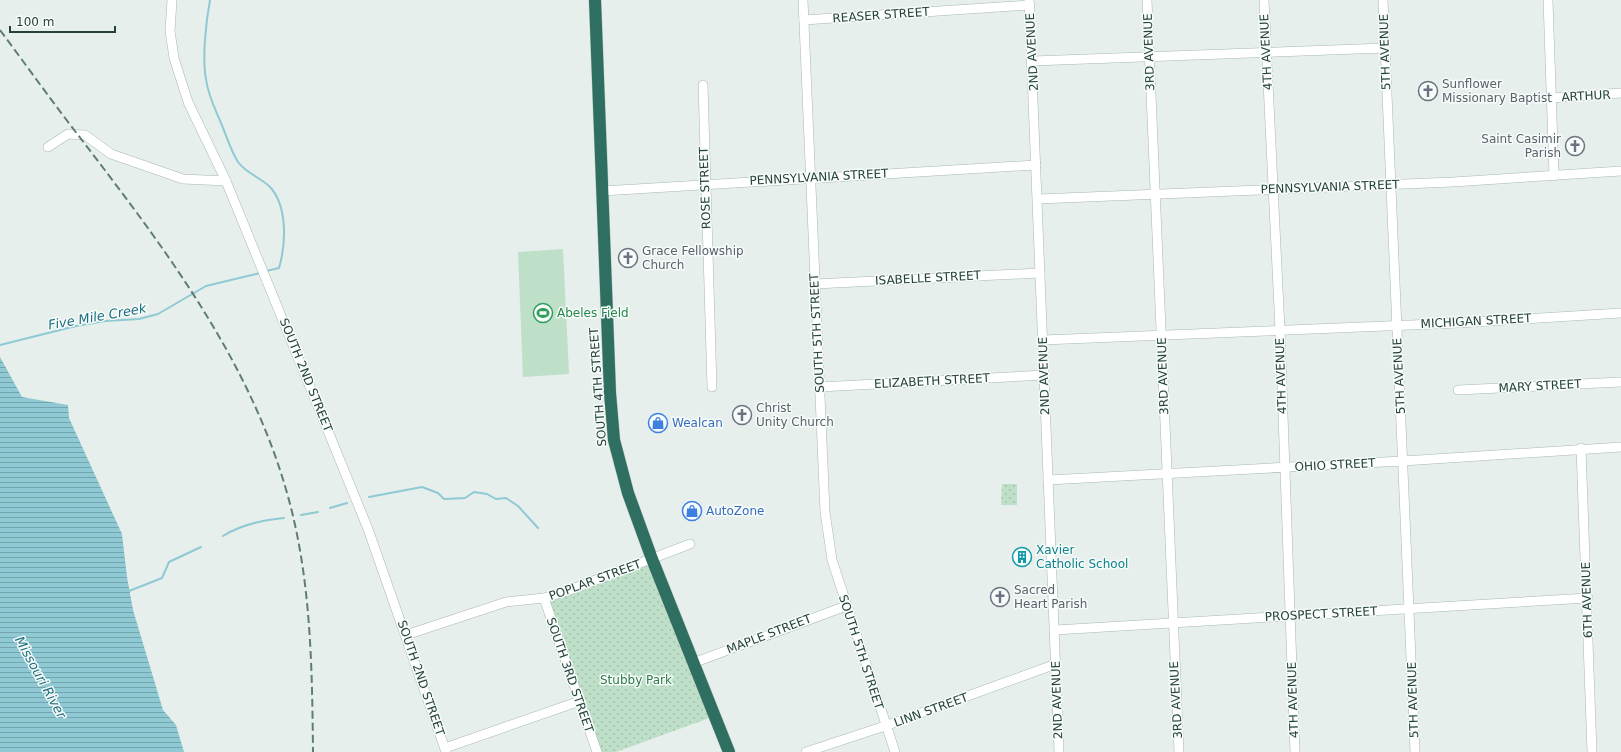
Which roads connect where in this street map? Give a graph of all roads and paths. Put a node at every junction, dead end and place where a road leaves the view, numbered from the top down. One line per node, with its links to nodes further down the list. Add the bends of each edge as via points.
1 (172, 0): 22 (street, SOUTH 2ND STREET, via 170,31 180,81)
2 (595, 0): 26 (highway, SOUTH 4TH STREET)
3 (803, 0): 9 (street, SOUTH 5TH STREET)
4 (1147, 0): 12 (street, 3RD AVENUE)
5 (1264, 0): 11 (street, 4TH AVENUE)
6 (1383, 0): 10 (street, 5TH AVENUE)
7 (1548, 0): 16 (street)
8 (1029, 2): 9 (street, REASER STREET); 13 (street, 2ND AVENUE)
9 (804, 20): 21 (street, SOUTH 5TH STREET)
10 (1385, 48): 11 (street); 24 (street, 5TH AVENUE)
11 (1266, 52): 12 (street); 25 (street, 4TH AVENUE)
12 (1149, 57): 13 (street); 27 (street, 3RD AVENUE)
13 (1032, 62): 18 (street, 2ND AVENUE)
14 (703, 85): 23 (street, ROSE STREET)
15 (1621, 94): 16 (street, ARTHUR)
16 (1551, 98): 20 (street)
17 (48, 147): 22 (street, via 68,134 85,135 111,154 183,179)
18 (1036, 164): 21 (street, PENNSYLVANIA STREET); 28 (street, 2ND AVENUE)
19 (1621, 172): 20 (street, PENNSYLVANIA STREET)
20 (1554, 176): 24 (street, PENNSYLVANIA STREET)
21 (810, 177): 23 (street, PENNSYLVANIA STREET); 30 (street, SOUTH 5TH STREET)
22 (226, 181): 56 (street, SOUTH 2ND STREET, via 368,529)
23 (705, 184): 26 (street, PENNSYLVANIA STREET); 38 (street, ROSE STREET)
24 (1390, 184): 25 (street, PENNSYLVANIA STREET); 32 (street, 5TH AVENUE)
25 (1274, 189): 27 (street, PENNSYLVANIA STREET); 33 (street, 4TH AVENUE)
26 (602, 191): 48 (highway, SOUTH 4TH STREET, via 614,440 628,493)
27 (1155, 193): 28 (street, PENNSYLVANIA STREET); 34 (street, 3RD AVENUE)
28 (1038, 199): 29 (street, 2ND AVENUE)
29 (1040, 273): 30 (street, ISABELLE STREET); 35 (street, 2ND AVENUE)
30 (815, 284): 39 (street, SOUTH 5TH STREET)
31 (1621, 313): 32 (street, MICHIGAN STREET)
32 (1397, 325): 33 (street, MICHIGAN STREET); 43 (street, 5TH AVENUE)
33 (1280, 330): 34 (street, MICHIGAN STREET); 44 (street, 4TH AVENUE)
34 (1161, 335): 35 (street, MICHIGAN STREET); 45 (street, 3RD AVENUE)
35 (1043, 340): 36 (street, 2ND AVENUE)
36 (1044, 375): 39 (street, ELIZABETH STREET); 46 (street, 2ND AVENUE)
37 (1621, 382): 40 (street, MARY STREET)
38 (712, 387)
39 (820, 388): 51 (street, SOUTH 5TH STREET, via 825,512 832,560)
40 (1458, 390)
41 (1621, 447): 42 (street, OHIO STREET)
42 (1581, 448): 43 (street, OHIO STREET); 50 (street, 6TH AVENUE)
43 (1403, 461): 44 (street, OHIO STREET); 52 (street, 5TH AVENUE)
44 (1285, 468): 45 (street, OHIO STREET); 53 (street, 4TH AVENUE)
45 (1167, 474): 46 (street, OHIO STREET); 54 (street, 3RD AVENUE)
46 (1048, 480): 55 (street, 2ND AVENUE)
47 (690, 544): 48 (street, POPLAR STREET)
48 (652, 559): 49 (street, POPLAR STREET); 57 (highway, SOUTH 4TH STREET)
49 (544, 598): 56 (street, POPLAR STREET, via 506,602); 59 (street, SOUTH 3RD STREET)
50 (1588, 598): 52 (street, PROSPECT STREET); 70 (street, 6TH AVENUE)
51 (846, 606): 57 (street, MAPLE STREET); 60 (street, SOUTH 5TH STREET)
52 (1409, 609): 53 (street, PROSPECT STREET); 69 (street, 5TH AVENUE)
53 (1289, 616): 54 (street, PROSPECT STREET); 68 (street, 4TH AVENUE)
54 (1172, 623): 55 (street, PROSPECT STREET); 67 (street, 3RD AVENUE)
55 (1054, 630): 58 (street, 2ND AVENUE)
56 (406, 635): 61 (street, SOUTH 2ND STREET)
57 (693, 663): 63 (highway, SOUTH 4TH STREET)
58 (1056, 664): 60 (street, LINN STREET); 66 (street, 2ND AVENUE)
59 (580, 701): 61 (street); 62 (street, SOUTH 3RD STREET)
60 (885, 726): 64 (street, LINN STREET); 65 (street, SOUTH 5TH STREET)
61 (445, 750)
62 (597, 752)
63 (729, 752)
64 (806, 752)
65 (895, 752)
66 (1059, 752)
67 (1179, 752)
68 (1295, 752)
69 (1415, 752)
70 (1592, 752)

